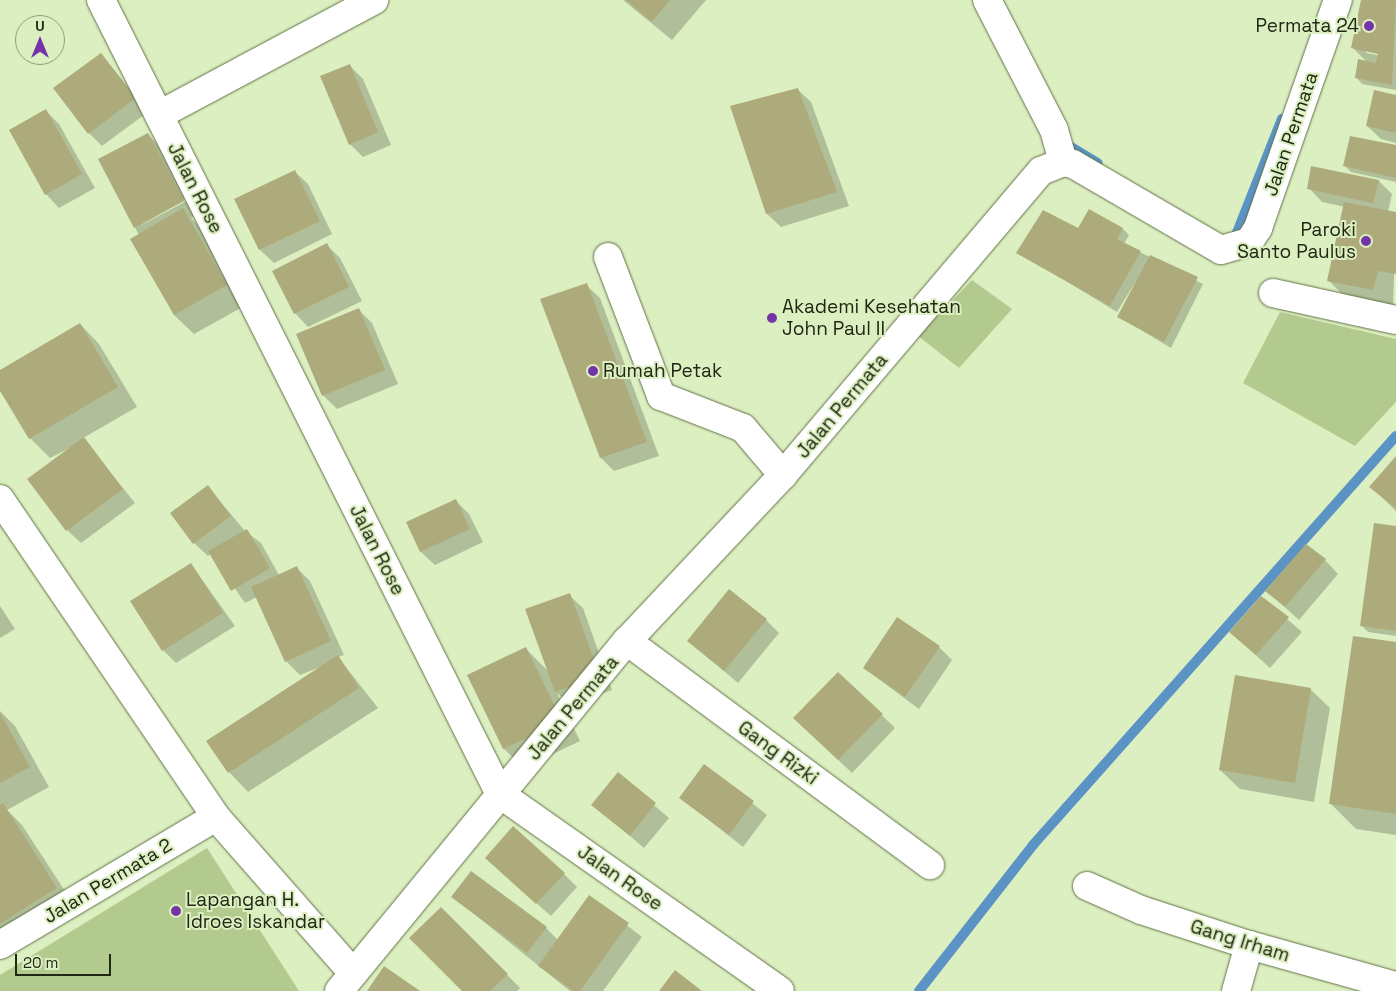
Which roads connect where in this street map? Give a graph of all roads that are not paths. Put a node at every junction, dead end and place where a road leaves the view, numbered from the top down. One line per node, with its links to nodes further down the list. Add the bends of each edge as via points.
1 (101, 0): 5 (street, Jalan Rose)
2 (374, 0): 5 (street)
3 (987, 0): 6 (street, via 1054,130)
4 (1338, 0): 6 (street, Jalan Permata, via 1258,228 1243,245 1221,250 1084,168)
5 (158, 115): 13 (street, Jalan Rose)
6 (1063, 162): 10 (street, Jalan Permata, via 1052,164 1031,182)
7 (608, 257): 10 (street, via 661,396 743,428)
8 (1273, 294): 9 (street)
9 (1396, 320)
10 (783, 475): 12 (street, Jalan Permata)
11 (0, 499): 14 (street)
12 (627, 641): 13 (street, Jalan Permata, via 566,720); 15 (street, Gang Rizki)
13 (500, 794): 19 (street, Jalan Permata); 21 (street, Jalan Rose)
14 (216, 817): 17 (street, Jalan Permata 2); 19 (street)
15 (930, 865)
16 (1087, 886): 18 (street, Gang Irham, via 1141,910)
17 (0, 945)
18 (1249, 946): 20 (street, Gang Irham); 22 (street)
19 (346, 982)
20 (1396, 986)
21 (780, 991)
22 (1236, 991)

